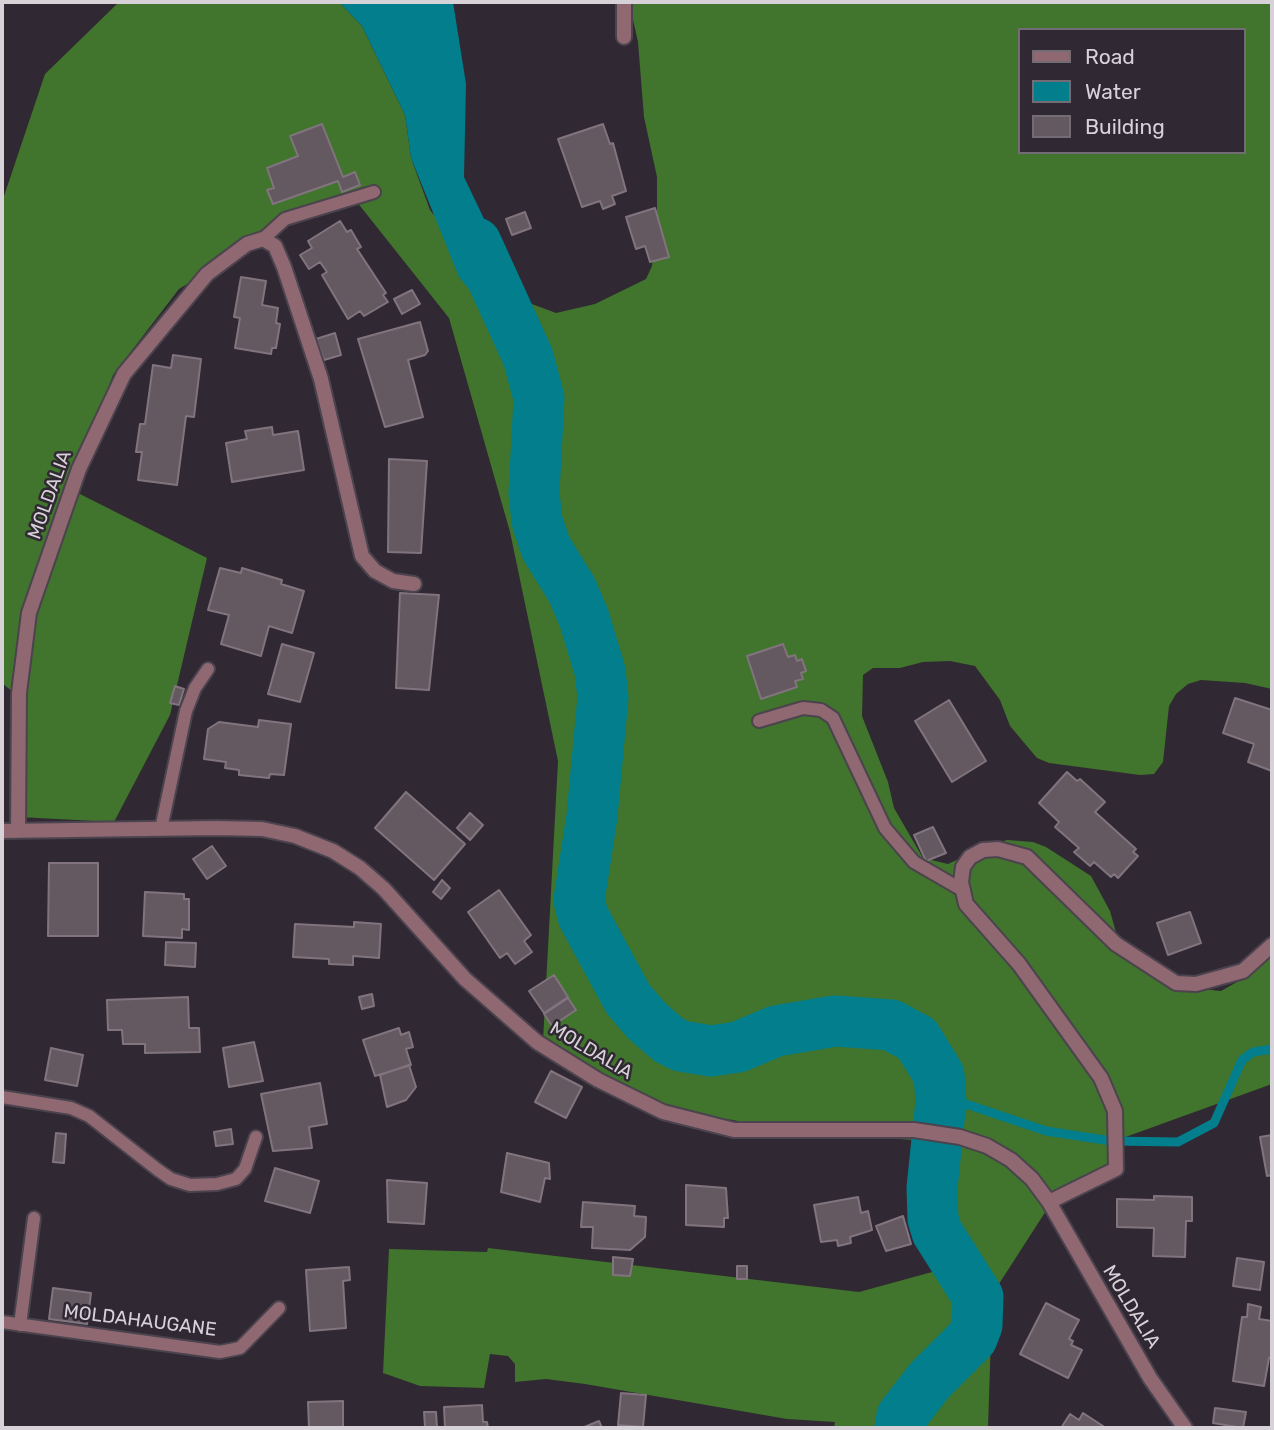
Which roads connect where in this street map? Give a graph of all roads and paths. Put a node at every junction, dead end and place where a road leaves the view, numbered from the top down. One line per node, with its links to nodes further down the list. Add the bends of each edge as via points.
1 (624, 2): 2 (street)
2 (624, 37)
3 (374, 192): 4 (lane, MOLDALIA, via 285,219)
4 (263, 239): 5 (street, via 275,246 305,324 362,556 375,571); 10 (street, MOLDALIA, via 230,255 207,274 156,333 124,374 79,469 29,613 19,693)
5 (414, 584)
6 (208, 669): 8 (lane, via 186,711)
7 (759, 721): 11 (lane, via 803,708 821,710 833,718 885,828 914,862)
8 (161, 829): 10 (street, MOLDALIA); 15 (street, MOLDALIA, via 262,829 332,851 384,889 466,979 537,1042 597,1080 663,1112 733,1130 914,1130 960,1137 1011,1160)
9 (2, 831): 10 (street, MOLDALIA)
10 (18, 831)
11 (964, 891): 12 (street, via 963,867 983,850 1027,857 1116,944 1176,983 1196,984 1243,971); 15 (street, via 967,904 1019,964 1110,1094 1117,1128 1115,1169)
12 (1272, 945)
13 (2, 1097): 14 (lane, via 71,1108 89,1116 158,1170 190,1185 236,1179 245,1169)
14 (256, 1137)
15 (1049, 1202): 20 (street, MOLDALIA, via 1150,1377)
16 (34, 1218): 19 (lane)
17 (279, 1308): 19 (lane, MOLDAHAUGANE, via 240,1348 220,1352)
18 (2, 1322): 19 (lane, MOLDAHAUGANE)
19 (20, 1325)
20 (1185, 1428)

